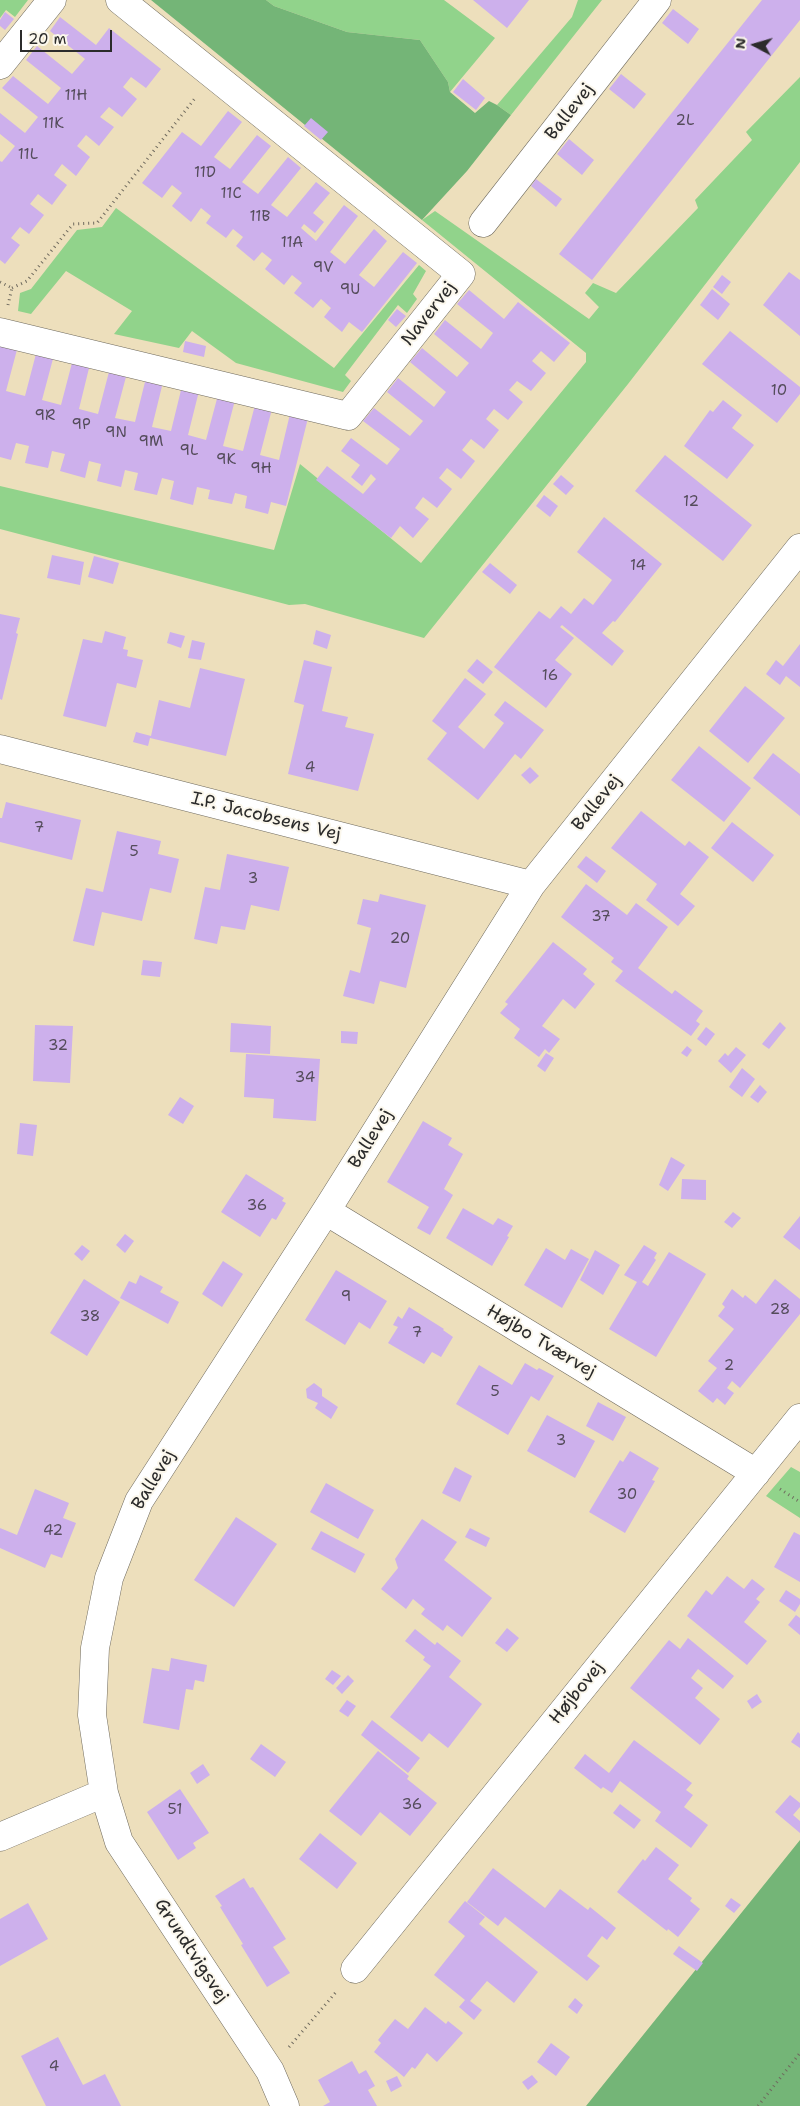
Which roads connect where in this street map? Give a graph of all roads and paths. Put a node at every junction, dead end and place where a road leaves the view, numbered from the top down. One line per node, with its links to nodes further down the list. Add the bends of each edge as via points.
1 (52, 0): 4 (street)
2 (120, 0): 5 (street, Navervej)
3 (657, 0): 6 (street, Ballevej)
4 (0, 65)
5 (213, 75): 7 (path, via 97,223 73,224 28,281); 8 (street, Navervej, via 461,274 348,416)
6 (484, 223)
7 (12, 288)
8 (0, 332)
9 (800, 548): 11 (street, Ballevej)
10 (0, 749): 11 (street, I.P. Jacobsens Vej)
11 (531, 885): 12 (street, Ballevej)
12 (326, 1211): 14 (street, Højbo Tværvej); 15 (street, Ballevej, via 139,1501 109,1578 95,1648 92,1715)
13 (800, 1418): 14 (street, Højbovej)
14 (756, 1473): 17 (street, Højbovej)
15 (104, 1794): 16 (street); 19 (street, Grundtvigsvej, via 119,1842)
16 (0, 1837)
17 (354, 1969): 19 (path)
18 (800, 2053): 21 (path)
19 (270, 2071): 20 (street, Grundtvigsvej)
20 (285, 2106)
21 (758, 2106)

